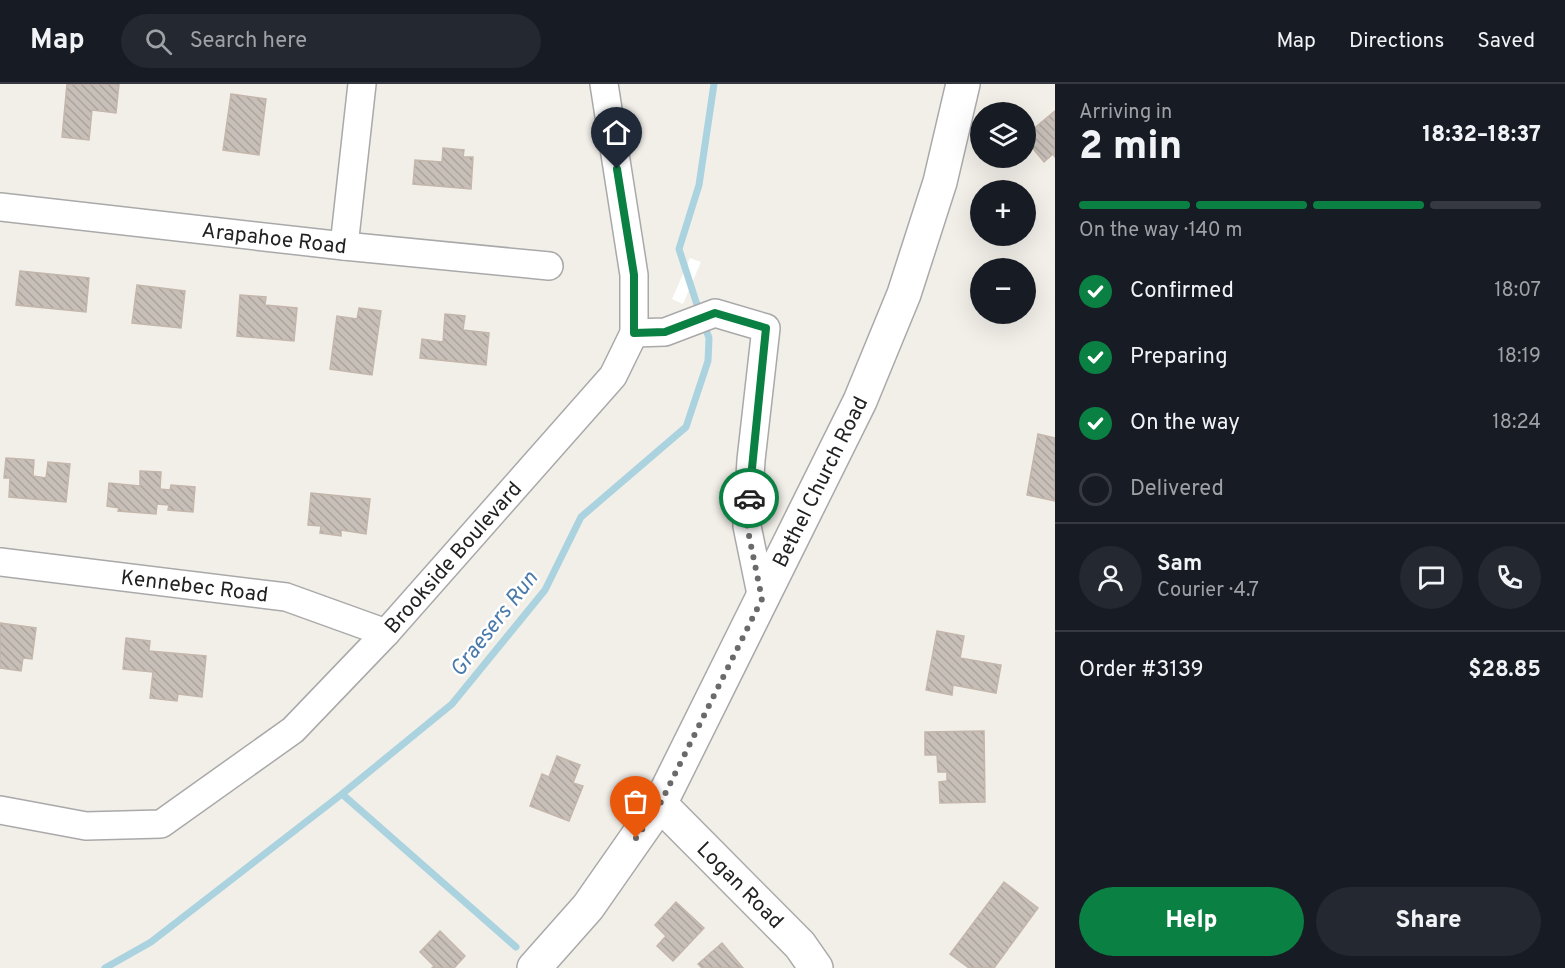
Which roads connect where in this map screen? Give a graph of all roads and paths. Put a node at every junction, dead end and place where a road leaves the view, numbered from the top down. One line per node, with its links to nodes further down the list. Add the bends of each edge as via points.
1 (362, 84): 5 (street)
2 (604, 84): 7 (street, via 634,275)
3 (963, 84): 9 (street, Bethel Church Road, via 940,182 904,294 860,401)
4 (0, 207): 5 (street, Arapahoe Road)
5 (344, 246): 6 (street, Arapahoe Road)
6 (549, 266)
7 (634, 333): 9 (street, via 665,332 715,313 766,328 747,526); 10 (street, Brookside Boulevard, via 613,376)
8 (0, 562): 10 (street, Kennebec Road, via 286,597)
9 (762, 599): 11 (street, Bethel Church Road)
10 (386, 633): 12 (street, Brookside Boulevard, via 293,730 161,824 86,826)
11 (660, 804): 13 (street, Bethel Church Road, via 588,907); 14 (street, Logan Road, via 801,945)
12 (0, 810)
13 (534, 968)
14 (816, 968)

